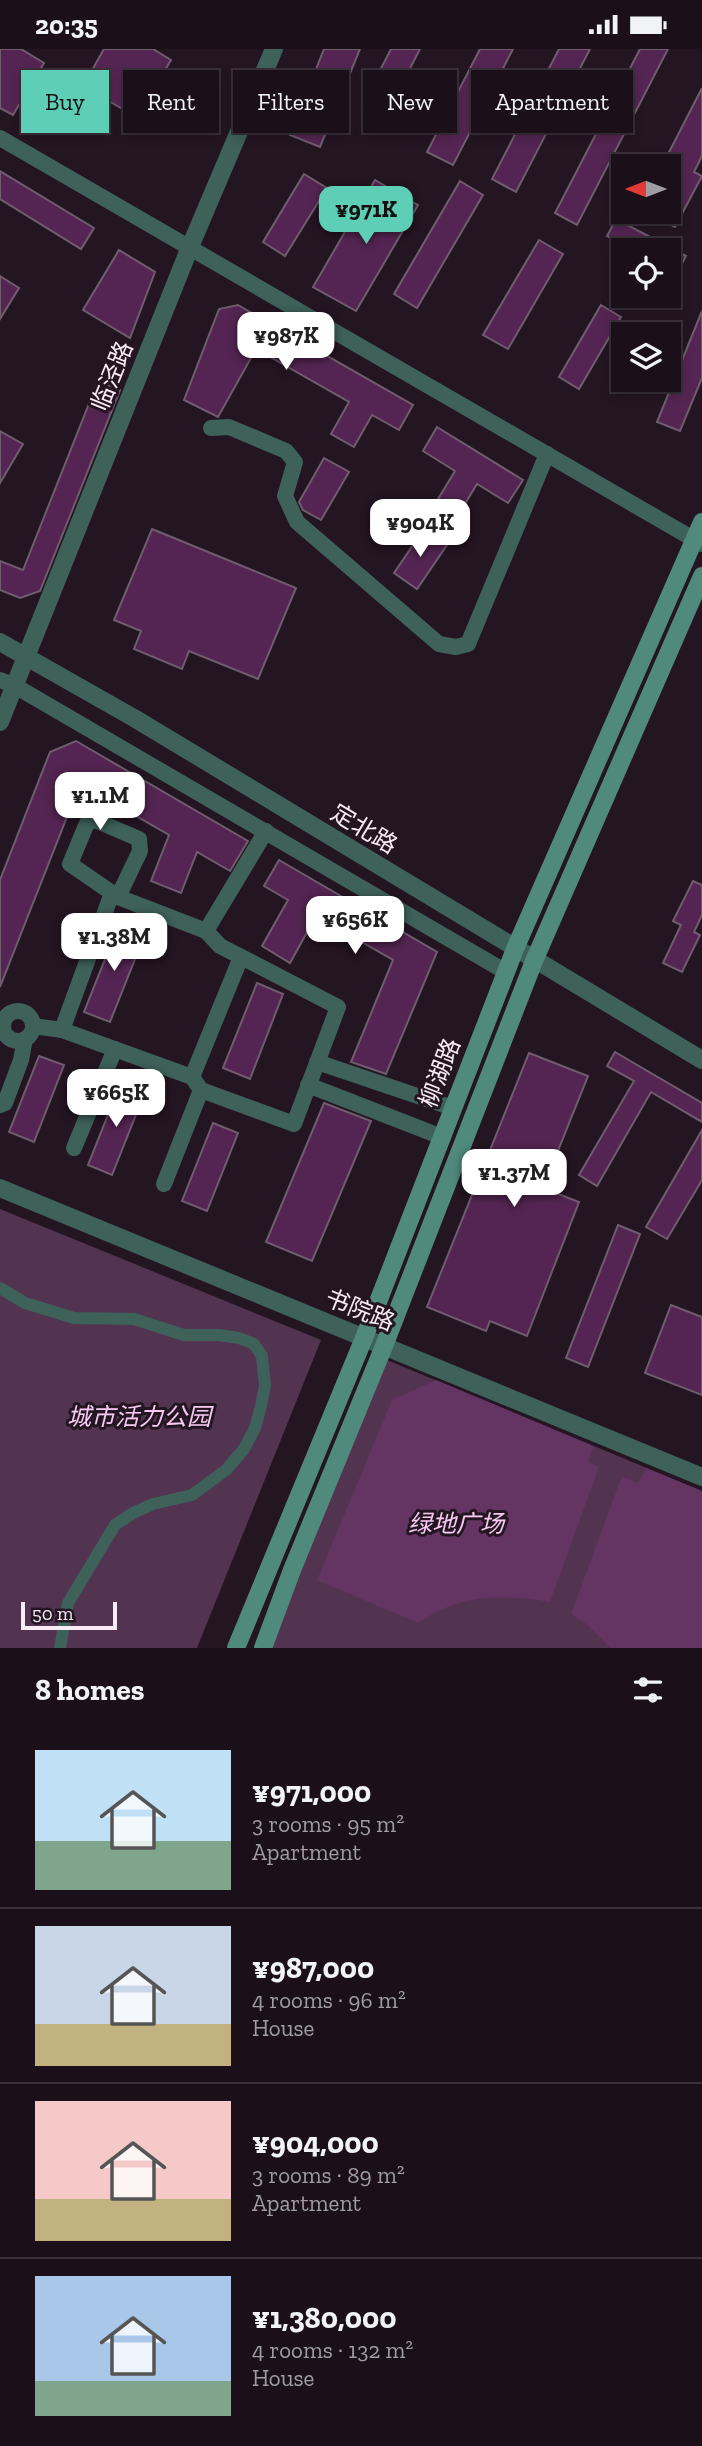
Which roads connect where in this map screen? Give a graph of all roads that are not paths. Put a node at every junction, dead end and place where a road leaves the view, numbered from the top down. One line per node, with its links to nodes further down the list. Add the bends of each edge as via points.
1 (274, 49): 3 (street, 临泾路)
2 (0, 138): 3 (street)
3 (190, 247): 5 (street); 10 (street, 临泾路)
4 (211, 428): 5 (street, via 229,426 286,451 295,462 285,496 297,522 439,645 456,647 468,645)
5 (547, 454): 7 (street)
6 (702, 522): 7 (main road, 柳湖路)
7 (698, 541): 16 (main road, 柳湖路)
8 (702, 576): 18 (main road, 柳湖路)
9 (0, 642): 10 (street, 定北路)
10 (26, 657): 11 (street, 临泾路); 16 (street, 定北路)
11 (7, 683): 12 (street, 临泾路); 13 (street)
12 (0, 722)
13 (266, 831): 15 (street); 19 (street)
14 (115, 895): 14 (street, via 70,864 86,823 95,820 139,839 140,851); 15 (street); 20 (street)
15 (206, 931): 17 (street, via 220,946)
16 (515, 949): 18 (street, 定北路); 19 (main road, 柳湖路)
17 (241, 957): 25 (street, via 338,1007); 26 (street)
18 (534, 961): 24 (street, 定北路); 36 (main road, 柳湖路)
19 (506, 972): 29 (main road, 柳湖路)
20 (62, 1030): 21 (street); 23 (street)
21 (29, 1033): 22 (street, via 15,1040); 22 (street, via 30,1016 17,1010 5,1020); 28 (street, via 5,1103)
22 (3, 1037)
23 (115, 1049): 26 (street); 31 (street)
24 (702, 1060)
25 (317, 1062): 27 (street); 29 (street)
26 (196, 1083): 27 (street, via 294,1124); 32 (street)
27 (308, 1085): 30 (street)
28 (0, 1105)
29 (453, 1108): 30 (main road, 柳湖路)
30 (442, 1137): 35 (main road, 柳湖路)
31 (74, 1148)
32 (164, 1184)
33 (0, 1188): 35 (street, 书院路)
34 (0, 1288): 38 (street, via 25,1303 74,1318 134,1319 184,1335 239,1338 254,1344 262,1356 265,1386 255,1428 244,1449 226,1470 192,1495 153,1504 115,1525 68,1604)
35 (363, 1338): 36 (street, 书院路); 39 (main road, 柳湖路)
36 (384, 1346): 37 (street, 书院路); 40 (main road, 柳湖路)
37 (702, 1477)
38 (60, 1648)
39 (236, 1648)
40 (263, 1648)

